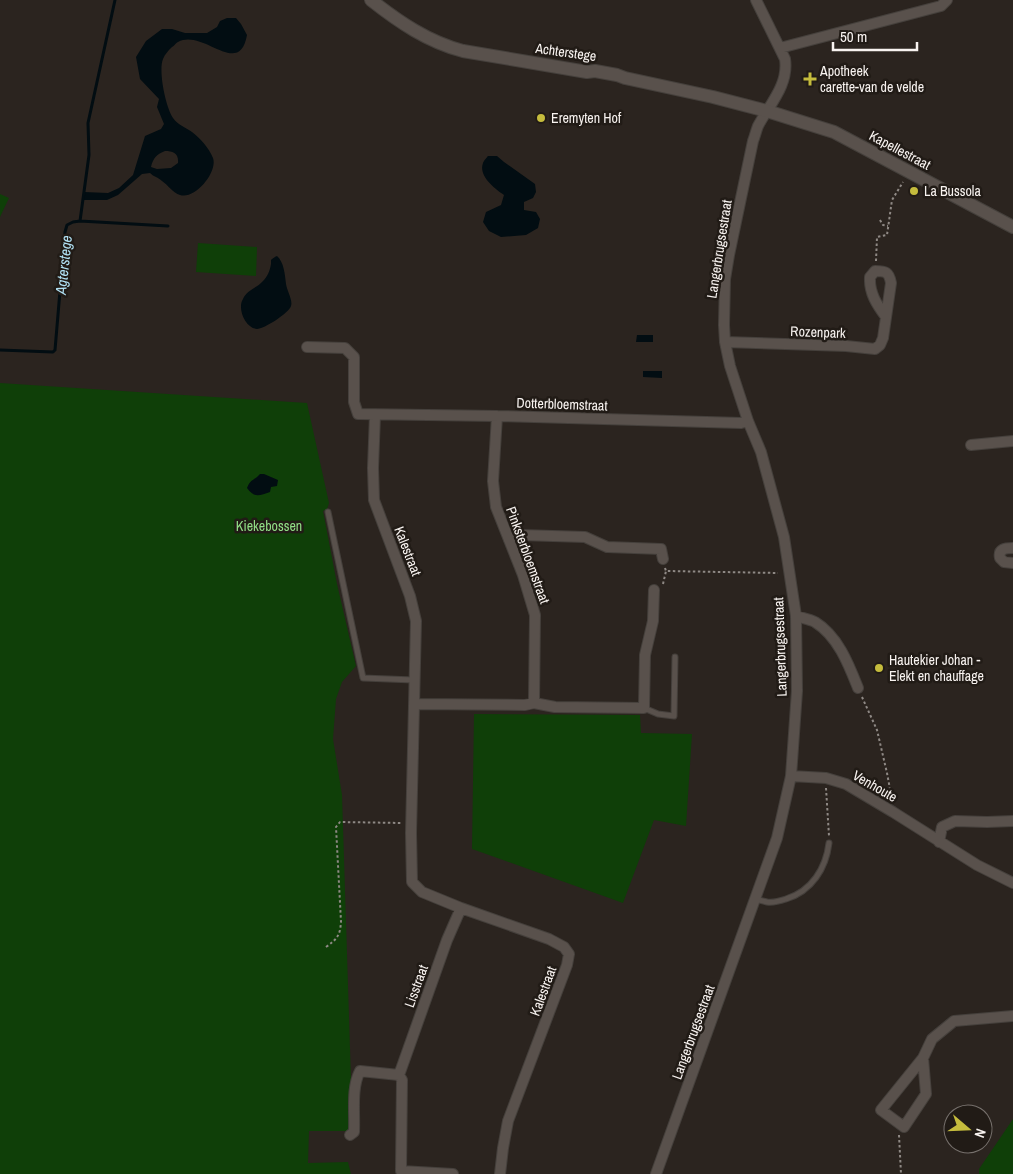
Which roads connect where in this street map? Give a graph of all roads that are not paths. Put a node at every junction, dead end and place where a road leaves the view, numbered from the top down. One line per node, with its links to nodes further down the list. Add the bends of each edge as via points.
1 (371, 0): 5 (street, Achterstege, via 447,47 617,75)
2 (756, 0): 4 (street, Langerbrugsestraat)
3 (947, 0): 4 (street, via 941,6)
4 (780, 48): 5 (street, Langerbrugsestraat, via 786,68)
5 (768, 112): 6 (street, Kapellestraat, via 834,132); 8 (street, Langerbrugsestraat, via 753,141 729,255 725,279)
6 (1013, 226)
7 (886, 317): 7 (street, Rozenpark, via 890,276 875,271 870,277 870,290); 8 (street, Rozenpark, via 883,338 875,349)
8 (725, 342): 12 (street, Langerbrugsestraat)
9 (307, 348): 10 (street, via 345,348 354,357 354,402 358,414)
10 (375, 414): 11 (street, Dotterbloemstraat); 23 (street, Kalestraat, via 374,500 410,596 416,621)
11 (496, 416): 12 (street, Dotterbloemstraat); 16 (street, Pinksterbloemstraat, via 493,481 496,507)
12 (748, 421): 21 (street, Langerbrugsestraat, via 761,452 784,537)
13 (1013, 442): 14 (street)
14 (972, 445)
15 (328, 512): 23 (lane, via 362,678)
16 (509, 540): 18 (street, via 521,535 584,537 607,546 661,549); 25 (street, Pinksterbloemstraat, via 535,615)
17 (1013, 548): 19 (street, via 1003,549 999,556 1004,562)
18 (663, 560)
19 (1013, 563)
20 (654, 590): 27 (street, via 653,621 645,655)
21 (796, 616): 24 (street, via 821,626 838,644); 28 (street, Langerbrugsestraat, via 797,692)
22 (675, 658): 27 (lane, via 674,716)
23 (415, 680): 26 (street, Kalestraat)
24 (858, 688)
25 (534, 703): 26 (street); 27 (street, via 555,707)
26 (415, 704): 34 (street, Kalestraat, via 412,882 422,892)
27 (644, 708)
28 (791, 776): 30 (street, Venhoute, via 826,778 846,784); 33 (street, Langerbrugsestraat, via 777,838)
29 (1013, 822): 30 (street, via 955,821 942,827)
30 (939, 842): 32 (street, Venhoute)
31 (829, 843): 33 (lane, via 828,854 818,876 802,892 779,901)
32 (1013, 883)
33 (755, 899): 42 (street, Langerbrugsestraat)
34 (462, 908): 37 (street, Lisstraat, via 447,940); 41 (street, Kalestraat, via 550,939 569,954 508,1122)
35 (1013, 1016): 36 (street, via 954,1021 932,1039)
36 (923, 1058): 36 (street, via 880,1110 904,1127 926,1094)
37 (400, 1074): 38 (street, via 360,1071 354,1097 354,1132); 39 (street, Lisstraat, via 400,1171)
38 (350, 1135)
39 (406, 1173): 40 (street, Lisstraat)
40 (453, 1174)
41 (500, 1174)
42 (656, 1174)

